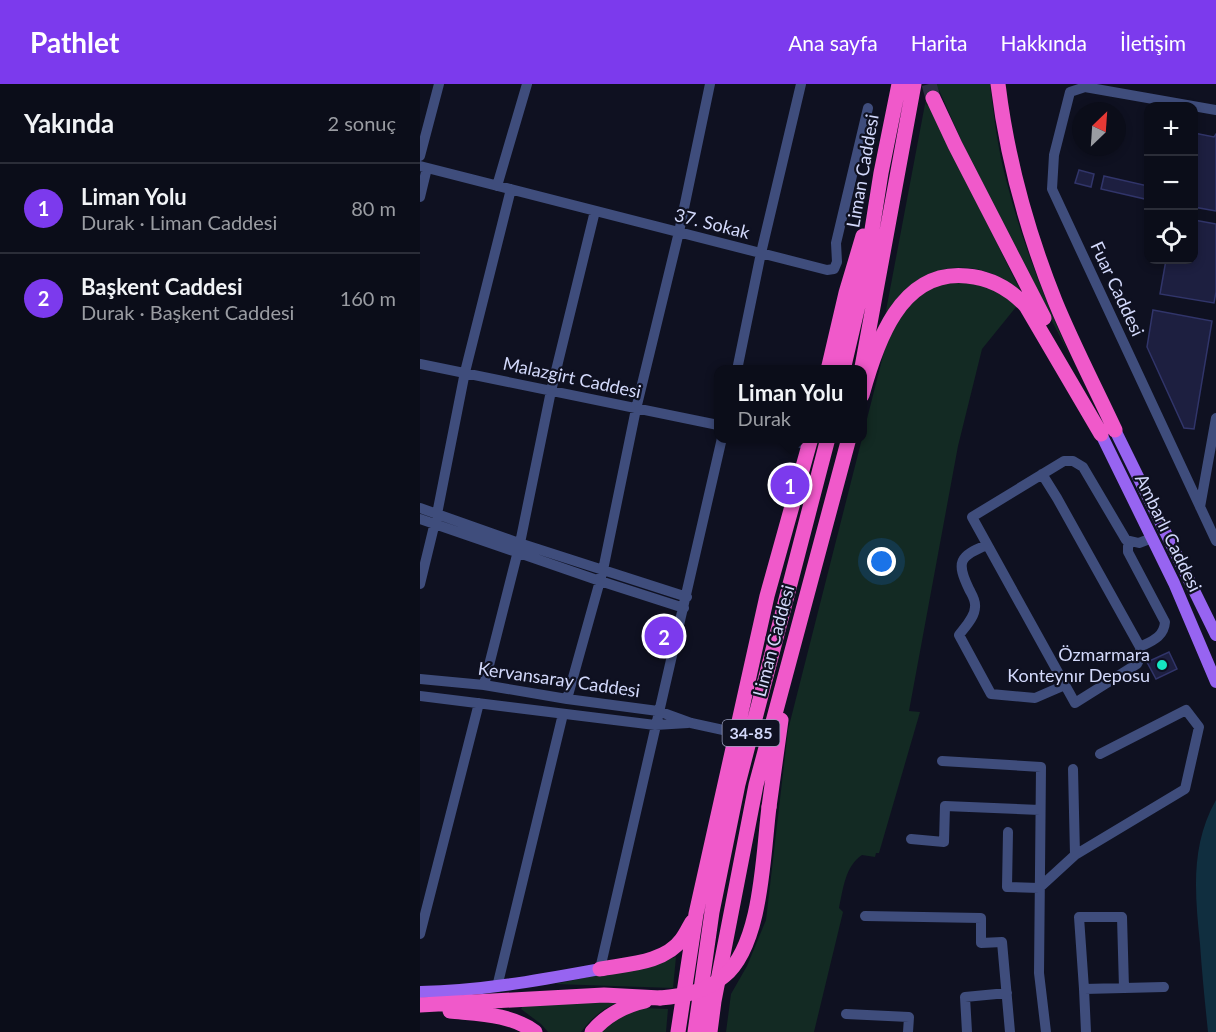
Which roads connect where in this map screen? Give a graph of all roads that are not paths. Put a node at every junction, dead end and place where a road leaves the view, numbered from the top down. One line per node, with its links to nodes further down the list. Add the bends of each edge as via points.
1 (439, 84): 11 (street)
2 (527, 84): 14 (street)
3 (710, 84): 18 (street)
4 (801, 84): 19 (street)
5 (899, 84): 13 (highway, Liman Caddesi)
6 (914, 84): 24 (highway, Liman Caddesi)
7 (998, 84): 31 (highway, via 1014,178 1038,255)
8 (933, 98): 31 (highway, via 1062,354)
9 (868, 108): 19 (street, 37. Sokak, via 834,269)
10 (1216, 110): 37 (street, Fuar Caddesi, via 1085,87 1070,92 1054,155 1052,189)
11 (420, 156)
12 (423, 167): 14 (street, 37. Sokak); 16 (street)
13 (881, 173): 22 (highway); 23 (highway, Liman Caddesi, via 864,280)
14 (497, 186): 15 (street, 37. Sokak)
15 (511, 189): 17 (street, 37. Sokak); 25 (street)
16 (420, 197)
17 (595, 211): 18 (street, 37. Sokak); 27 (street)
18 (679, 232): 19 (street, 37. Sokak); 28 (street)
19 (760, 253): 21 (street)
20 (420, 364): 25 (street, Malazgirt Caddesi)
21 (738, 365)
22 (829, 365)
23 (844, 365)
24 (862, 365)
25 (465, 372): 27 (street, Malazgirt Caddesi); 40 (street)
26 (867, 378): 31 (highway, via 887,325 918,289 954,274 978,277 1015,294 1026,306)
27 (551, 391): 28 (street, Malazgirt Caddesi); 45 (street)
28 (636, 409): 30 (street, Malazgirt Caddesi); 46 (street)
29 (1216, 418): 37 (street)
30 (714, 424)
31 (1108, 432): 41 (main road, Ambarlı Caddesi); 50 (main road, Ambarlı Caddesi)
32 (721, 443): 48 (street)
33 (810, 443): 64 (highway, via 767,596)
34 (827, 443): 89 (highway, Liman Caddesi / 34-85, via 738,784 712,912)
35 (848, 443): 49 (highway, Liman Caddesi)
36 (1042, 474): 43 (street, via 1064,461 1080,465 1126,540); 44 (street, via 972,517); 52 (street)
37 (1200, 507): 42 (street, Fuar Caddesi)
38 (420, 508): 40 (street)
39 (420, 519): 40 (street)
40 (436, 519): 45 (street); 47 (street)
41 (1152, 538): 43 (street); 54 (main road, Ambarlı Caddesi)
42 (1216, 541)
43 (1131, 542): 52 (street, via 1128,552 1165,622 1161,635)
44 (987, 545): 56 (street); 56 (street, via 962,560 961,572 975,608 958,635 991,694 1035,698)
45 (519, 548): 46 (street); 55 (street)
46 (602, 576): 48 (street); 58 (street)
47 (420, 584)
48 (686, 602): 60 (street)
49 (800, 616): 83 (highway, bridge, via 783,710 757,906 746,947 725,976 708,987 685,996); 90 (highway, Liman Caddesi / 34-85, via 756,785)
50 (1212, 625): 51 (main road, Ambarlı Caddesi)
51 (1216, 635)
52 (1140, 647): 56 (street, via 1137,664 1075,703)
53 (420, 679): 55 (street, Kervansaray Caddesi)
54 (1216, 682)
55 (484, 685): 58 (street, Kervansaray Caddesi)
56 (1065, 685)
57 (420, 696): 59 (street, Kervansaray Caddesi)
58 (567, 699): 60 (street, Kervansaray Caddesi)
59 (479, 703): 61 (street, Kervansaray Caddesi); 75 (street)
60 (658, 711): 62 (street, Kervansaray Caddesi); 63 (street)
61 (563, 714): 63 (street, Kervansaray Caddesi); 77 (street)
62 (692, 723): 63 (street, Kervansaray Caddesi); 64 (street, Kervansaray Caddesi)
63 (655, 725): 76 (street)
64 (736, 733): 73 (highway)
65 (1100, 754): 71 (street, via 1186,710 1199,727 1185,789)
66 (942, 761): 68 (street, via 1041,767)
67 (1073, 769): 71 (street)
68 (1040, 810): 70 (street, via 945,806 944,842); 72 (street)
69 (1008, 832): 72 (street, via 1007,887)
70 (911, 839)
71 (1075, 855): 72 (street)
72 (1039, 888): 94 (street, via 1039,973)
73 (696, 914): 76 (highway, via 671,950 650,960); 88 (highway)
74 (865, 916): 82 (street, via 981,918 981,943 1002,942)
75 (420, 934)
76 (600, 969): 77 (main road)
77 (497, 987): 81 (main road)
78 (1164, 987): 79 (street)
79 (1124, 988): 80 (street); 80 (street, via 1122,916 1080,917)
80 (1084, 989): 95 (street)
81 (420, 992)
82 (1007, 993): 92 (street, via 965,996); 93 (street)
83 (660, 998): 84 (highway, via 604,995); 87 (highway, via 612,1013)
84 (420, 1006): 86 (highway, via 503,1017)
85 (846, 1014): 91 (street, via 909,1017)
86 (535, 1032)
87 (592, 1032)
88 (678, 1032)
89 (695, 1032)
90 (710, 1032)
91 (908, 1032)
92 (966, 1032)
93 (1011, 1032)
94 (1046, 1032)
95 (1086, 1032)

